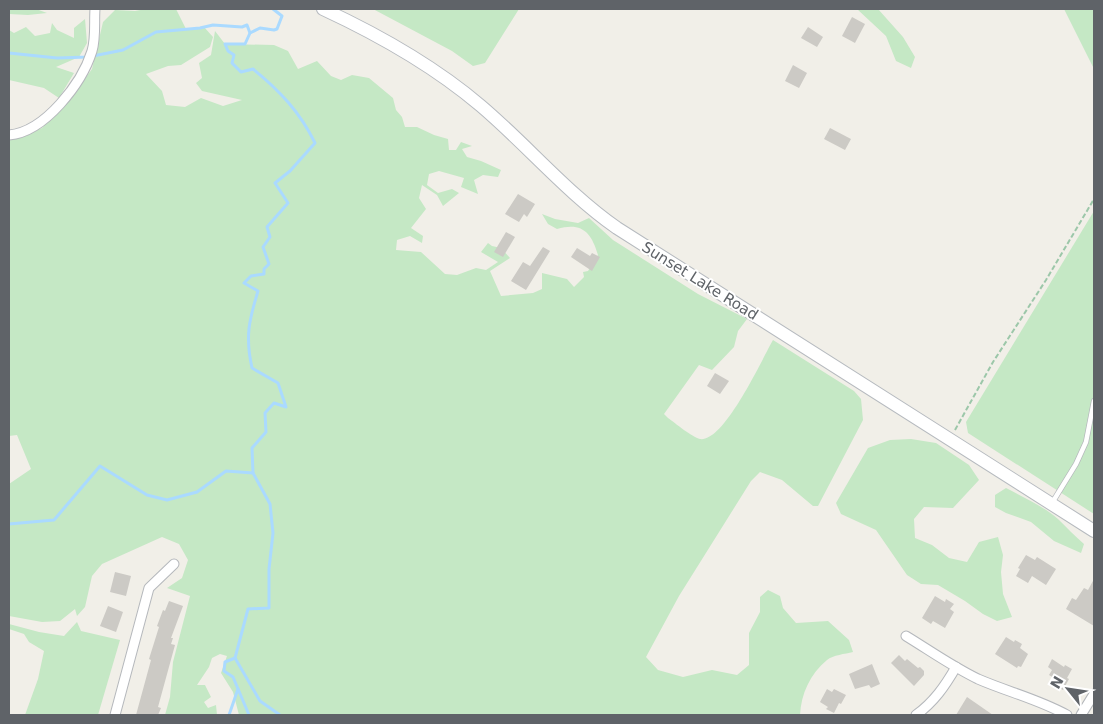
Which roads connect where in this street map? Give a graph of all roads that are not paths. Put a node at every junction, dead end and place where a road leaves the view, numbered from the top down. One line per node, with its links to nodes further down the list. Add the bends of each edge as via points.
1 (95, 9): 3 (street, via 92,50 76,83 53,112 33,126)
2 (323, 9): 5 (main road, Sunset Lake Road, via 414,57 457,86 575,195 617,228)
3 (9, 135)
4 (1094, 401): 5 (lane, via 1086,442)
5 (1051, 504): 6 (main road, Sunset Lake Road)
6 (1094, 531)
7 (174, 564): 11 (street, via 149,588)
8 (906, 636): 9 (street)
9 (956, 666): 12 (street, via 939,694); 13 (street)
10 (1094, 694): 14 (street)
11 (115, 715)
12 (916, 715)
13 (1067, 715)
14 (1081, 715)

